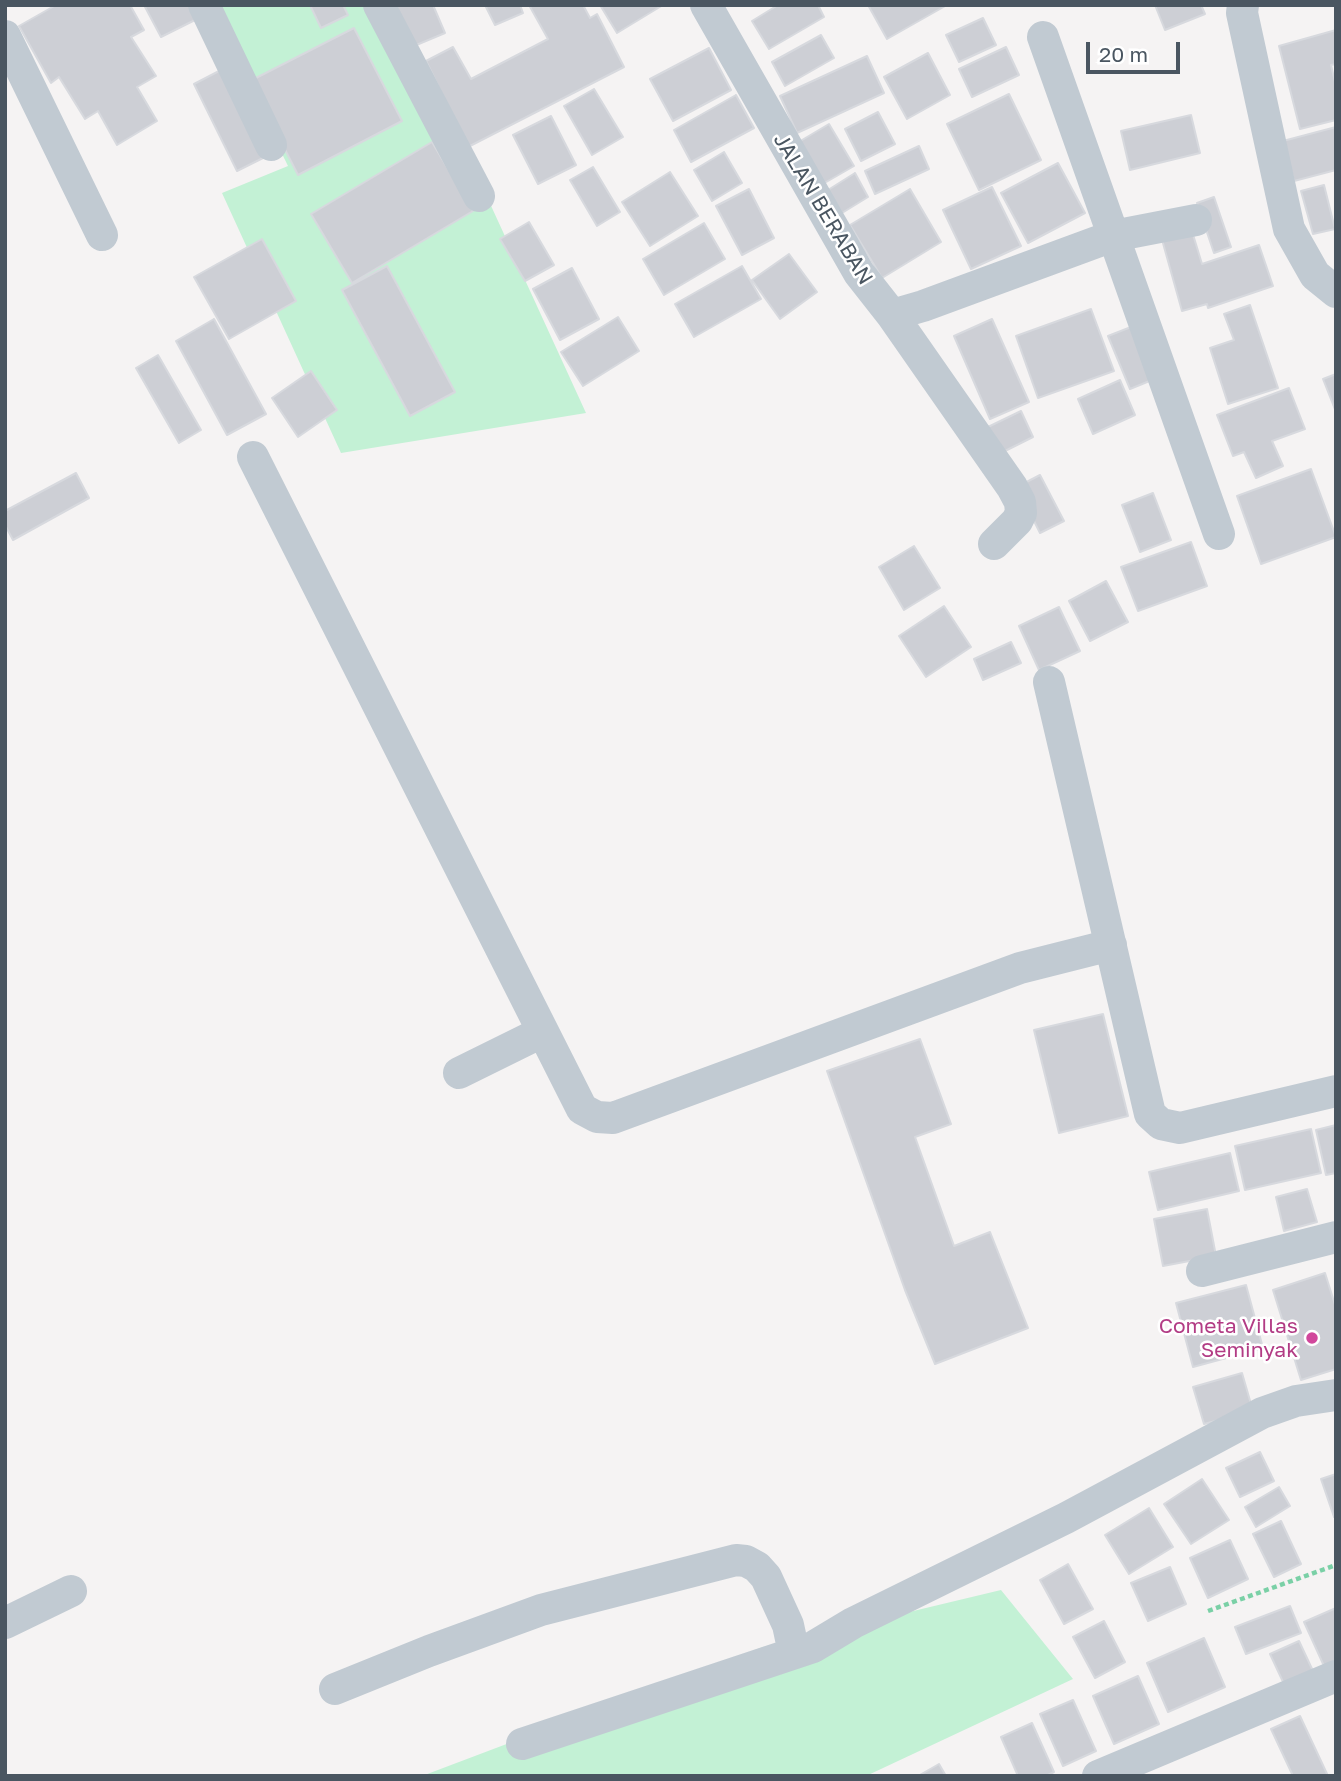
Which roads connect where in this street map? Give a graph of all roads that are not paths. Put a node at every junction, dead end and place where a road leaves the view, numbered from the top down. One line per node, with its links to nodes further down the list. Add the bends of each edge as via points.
1 (204, 5): 7 (street)
2 (379, 5): 8 (street)
3 (706, 5): 13 (street, JALAN BERABAN, via 842,246)
4 (1243, 5): 12 (street, via 1289,229 1315,275)
5 (5, 36): 10 (street)
6 (1043, 37): 11 (street)
7 (271, 145)
8 (479, 196)
9 (1196, 220): 11 (street)
10 (102, 235)
11 (1113, 236): 13 (street); 15 (street)
12 (1336, 292)
13 (892, 314): 16 (street, JALAN BERABAN, via 1020,502 1017,521)
14 (253, 457): 19 (street)
15 (1219, 534)
16 (994, 544)
17 (1049, 682): 18 (street)
18 (1111, 945): 19 (street, via 1020,968 613,1118 597,1117 582,1109); 21 (street, via 1144,1097 1150,1114 1161,1124 1180,1128)
19 (542, 1032): 20 (street)
20 (458, 1073)
21 (1336, 1091)
22 (1336, 1237): 23 (street)
23 (1202, 1270)
24 (1336, 1395): 27 (street, via 1296,1401 1262,1413 1066,1518)
25 (71, 1591): 26 (street)
26 (5, 1623)
27 (794, 1653): 29 (street, via 788,1625 766,1577 757,1567 736,1560 541,1610); 30 (street)
28 (1336, 1676): 31 (street)
29 (335, 1689)
30 (522, 1744)
31 (1098, 1776)

